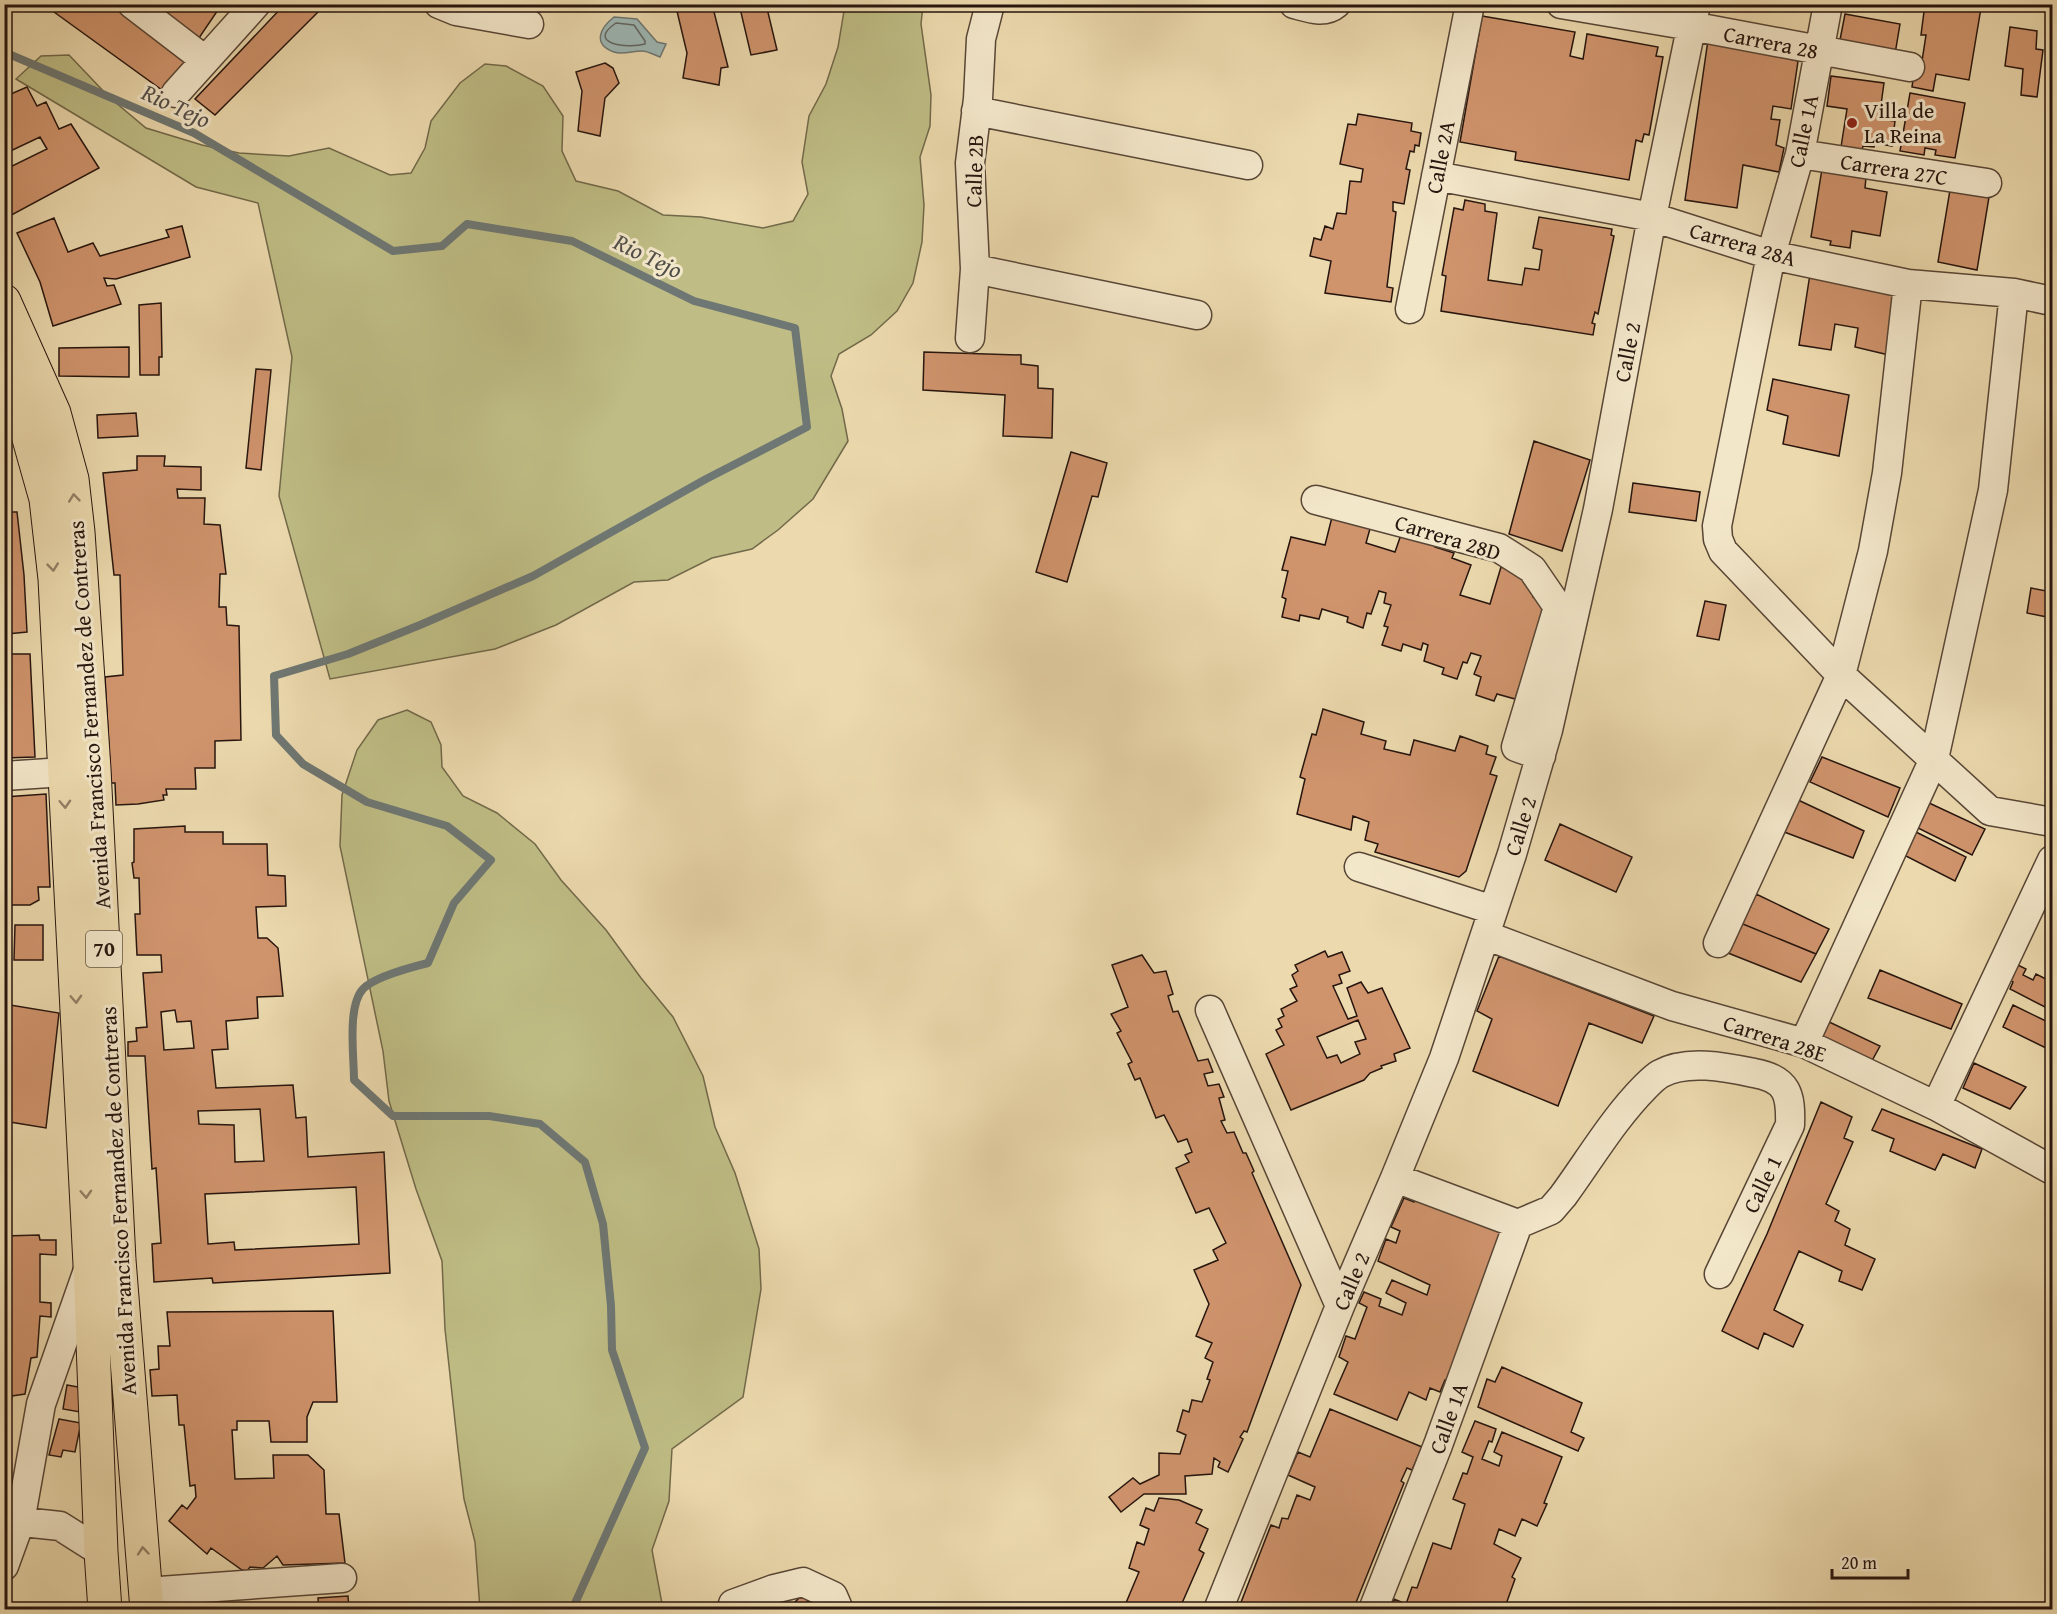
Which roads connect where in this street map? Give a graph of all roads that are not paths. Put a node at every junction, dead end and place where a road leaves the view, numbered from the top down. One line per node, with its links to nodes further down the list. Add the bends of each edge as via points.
1 (132, 4): 13 (street)
2 (256, 4): 13 (street)
3 (440, 4): 11 (street)
4 (990, 4): 16 (street, Calle 2B, via 981,39)
5 (1294, 4): 6 (street, via 1320,10)
6 (1336, 4)
7 (1470, 4): 19 (street, Calle 2A)
8 (1561, 4): 10 (street, Carrera 28)
9 (1828, 4): 12 (street, Calle 1A)
10 (1694, 15): 12 (street, Carrera 28); 21 (street, Calle 2)
11 (529, 24)
12 (1819, 51): 14 (street, Carrera 28); 17 (street, Calle 1A)
13 (205, 60): 15 (street)
14 (1910, 67)
15 (176, 93)
16 (976, 111): 18 (street); 23 (street, Calle 2B, via 969,163)
17 (1800, 154): 20 (street, Carrera 27C); 22 (street, Calle 1A)
18 (1248, 165)
19 (1436, 176): 21 (street, Carrera 28A); 28 (street, Calle 2A)
20 (1987, 183)
21 (1652, 217): 22 (street, Carrera 28A); 35 (street, Calle 2, via 1598,509)
22 (1771, 255): 24 (street, Carrera 28A); 34 (street, Calle 1A, via 1717,526 1718,539 1723,551)
23 (975, 269): 29 (street); 30 (street, Calle 2B)
24 (1908, 284): 25 (street, Carrera 28A); 34 (street, via 1887,473 1873,551)
25 (2014, 293): 27 (street, Carrera 28A); 36 (street, via 1993,490)
26 (4, 301): 57 (main road, Avenida Francisco Fernandez de Contreras / 70, one-way to 26, via 119,1260 94,781 73,490 54,413)
27 (2052, 301)
28 (1410, 309)
29 (1197, 315)
30 (970, 338)
31 (4, 369): 32 (main road, Avenida Francisco Fernandez de Contreras / 70)
32 (14, 422): 37 (main road, Avenida Francisco Fernandez de Contreras / 70, one-way to 37, via 46,499 55,579)
33 (1316, 500): 35 (street, Carrera 28D, via 1498,548 1532,568 1558,608)
34 (1841, 675): 36 (street); 43 (street)
35 (1538, 735): 42 (street, Calle 2, via 1512,854)
36 (1934, 759): 39 (street, via 1990,811); 45 (street)
37 (64, 772): 38 (street); 50 (main road, Avenida Francisco Fernandez de Contreras / 70, one-way to 50)
38 (4, 776)
39 (2052, 822)
40 (2052, 860): 46 (street)
41 (1359, 867): 42 (street, Carrera 28E)
42 (1489, 922): 45 (street, Carrera 28E, via 1672,1006); 48 (street, Calle 2, via 1444,1058)
43 (1718, 943)
44 (1210, 1010): 52 (street)
45 (1804, 1043): 46 (street, Carrera 28E)
46 (1936, 1106): 47 (street, Carrera 28E)
47 (2052, 1170)
48 (1395, 1178): 49 (street); 52 (street, Calle 2)
49 (1518, 1224): 51 (street, Calle 1, via 1551,1210 1632,1100 1658,1075 1675,1068 1704,1066 1763,1074 1787,1091 1790,1125); 62 (street, Calle 1A)
50 (90, 1265): 53 (street, via 41,1404); 54 (main road, Avenida Francisco Fernandez de Contreras / 70)
51 (1719, 1274)
52 (1340, 1306): 61 (street, Calle 2)
53 (12, 1521): 54 (street, via 60,1526); 55 (street)
54 (101, 1551): 59 (main road, Avenida Francisco Fernandez de Contreras / 70)
55 (4, 1566)
56 (342, 1578): 57 (street)
57 (147, 1601)
58 (733, 1604): 60 (street, via 803,1582 833,1596)
59 (105, 1610)
60 (839, 1610)
61 (1218, 1610)
62 (1373, 1610)

